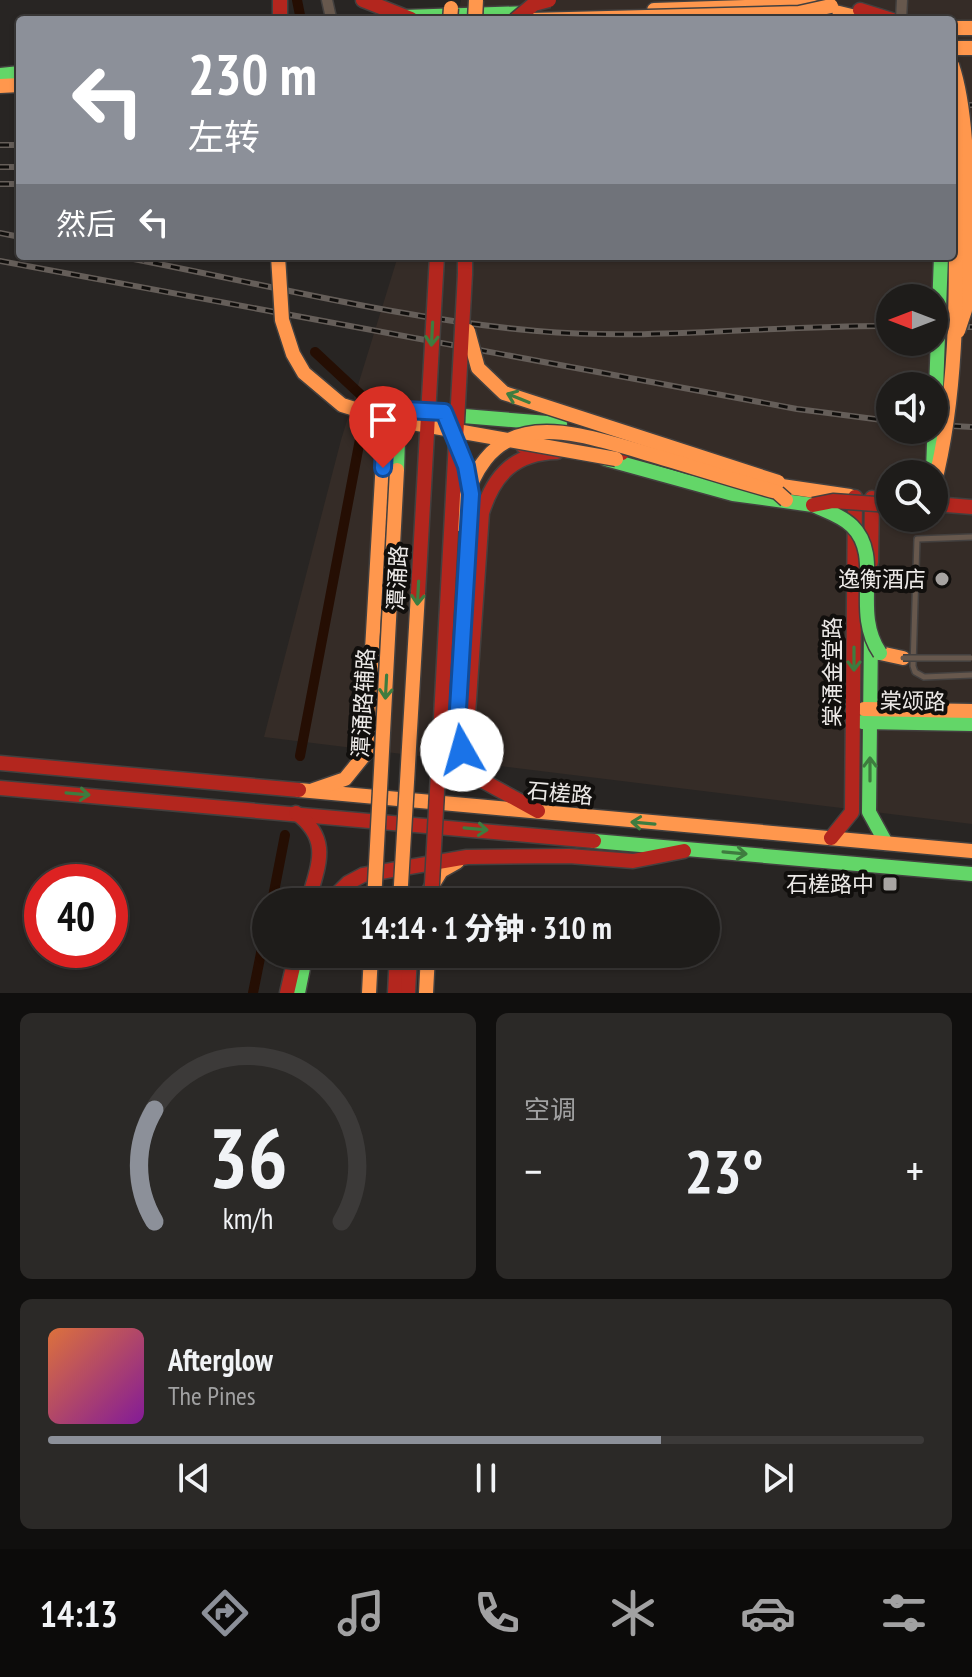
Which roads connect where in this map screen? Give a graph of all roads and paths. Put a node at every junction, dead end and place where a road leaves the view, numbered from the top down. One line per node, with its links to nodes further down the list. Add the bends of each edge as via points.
1 (363, 0): 5 (main road)
2 (504, 0): 4 (main road, via 513,9)
3 (826, 3): 8 (main road, bridge, via 799,13); 10 (main road)
4 (548, 6): 6 (main road); 7 (main road, bridge, via 534,4); 9 (main road, via 806,5)
5 (404, 16)
6 (432, 16)
7 (520, 16)
8 (732, 16)
9 (851, 16)
10 (876, 16)
11 (956, 71): 18 (main road, bridge, via 970,107 972,133 965,310)
12 (278, 260): 21 (main road, bridge, via 282,320 293,354 304,373 342,405 384,418)
13 (437, 260): 57 (main road, 潭涌路, one-way to 57, bridge)
14 (465, 260): 17 (main road)
15 (941, 260): 22 (main road, bridge)
16 (954, 260): 18 (main road, bridge)
17 (465, 274): 25 (main road, one-way to 17, bridge, via 504,393 472,355); 34 (main road, bridge)
18 (953, 347): 23 (main road, bridge)
19 (399, 410): 20 (main road); 45 (main road, via 386,409 366,753 345,779); 56 (main road, 潭涌路辅路, one-way to 56, bridge)
20 (444, 412): 24 (main road, via 466,466); 25 (main road, via 521,424 564,424)
21 (616, 459): 26 (main road, via 733,494); 42 (main road, bridge, via 534,453 508,464 488,490)
22 (934, 460)
23 (941, 460)
24 (471, 494): 27 (main road, via 511,453 534,439 560,437 765,493); 42 (main road, via 457,726)
25 (818, 499): 26 (main road); 27 (main road); 28 (main road, bridge); 35 (main road, bridge, via 857,531 865,550 868,640 880,653)
26 (786, 500): 34 (main road, bridge, via 777,492 598,438 565,430 525,433 504,442 476,470 460,517)
27 (855, 502): 30 (main road); 39 (main road, 棠涌金堂路, one-way to 39)
28 (876, 502)
29 (876, 503): 30 (main road)
30 (871, 504): 40 (main road, 棠涌金堂路)
31 (948, 505): 32 (main road)
32 (972, 507)
33 (972, 539): 37 (lane, via 918,542 914,664 921,673)
34 (449, 595): 59 (main road, bridge)
35 (903, 658): 36 (lane, bridge)
36 (972, 658)
37 (972, 674)
38 (972, 711): 40 (main road, 棠颂路)
39 (854, 715): 40 (main road, 棠颂路); 48 (main road, 棠涌金堂路, via 852,812)
40 (870, 716): 41 (main road, 棠颂路); 49 (main road, 棠涌金堂路, one-way to 40, via 869,812)
41 (972, 724)
42 (462, 750): 47 (main road, via 483,781)
43 (0, 763): 45 (main road, 石槎路)
44 (0, 788): 46 (main road, 石槎路, one-way to 46)
45 (308, 791): 47 (main road, 石槎路)
46 (296, 813): 50 (main road, 石槎路, one-way to 50); 54 (main road, via 320,836)
47 (546, 815): 48 (main road, 石槎路, one-way to 47)
48 (831, 838): 49 (main road, 石槎路)
49 (886, 843): 51 (main road, 石槎路)
50 (694, 849): 52 (main road, via 633,861); 53 (main road, 石槎路, one-way to 53)
51 (972, 851)
52 (467, 857): 55 (main road, via 363,875); 58 (main road, via 441,871)
53 (972, 874)
54 (311, 888)
55 (343, 888)
56 (375, 888)
57 (401, 888)
58 (431, 888)
59 (432, 888)
60 (298, 968): 66 (main road)
61 (302, 968): 67 (main road)
62 (370, 968): 68 (main road)
63 (396, 968): 69 (main road)
64 (409, 968): 70 (main road)
65 (427, 968): 71 (main road)
66 (287, 993)
67 (298, 993)
68 (369, 993)
69 (395, 993)
70 (408, 993)
71 (426, 993)

